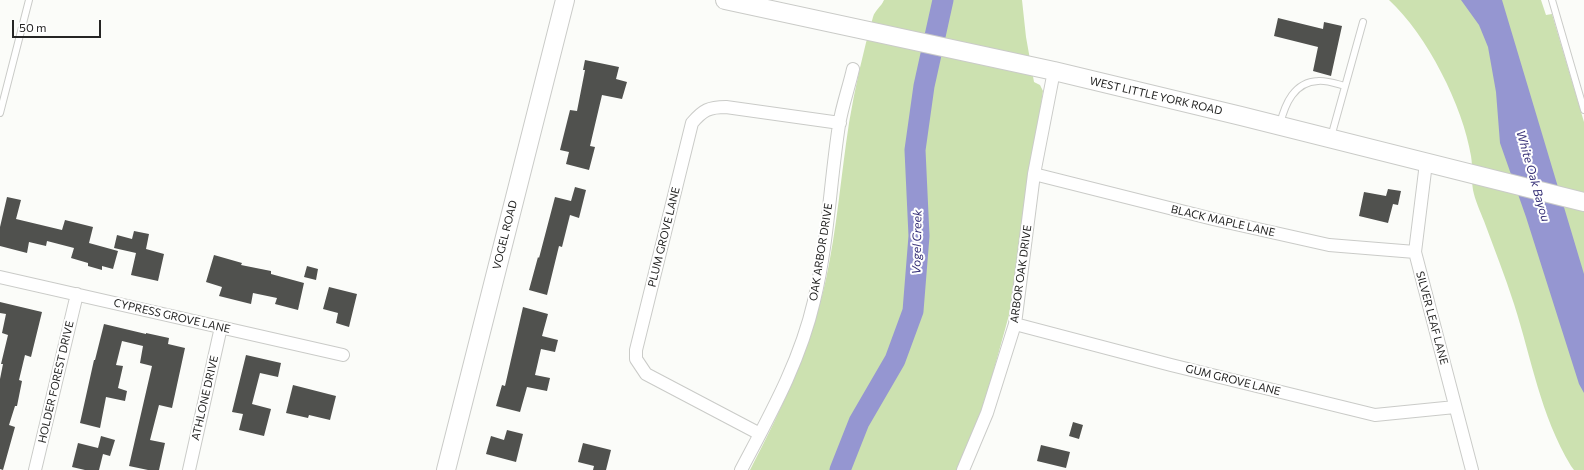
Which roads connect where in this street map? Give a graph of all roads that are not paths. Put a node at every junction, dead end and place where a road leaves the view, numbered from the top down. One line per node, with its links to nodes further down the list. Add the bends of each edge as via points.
1 (29, 0): 10 (lane)
2 (565, 0): 27 (street, VOGEL ROAD)
3 (725, 0): 7 (street, WEST LITTLE YORK ROAD)
4 (1552, 0): 9 (lane)
5 (1364, 22): 8 (lane)
6 (853, 69): 11 (street, OAK ARBOR DRIVE)
7 (1054, 72): 12 (street, WEST LITTLE YORK ROAD); 15 (street, ARBOR OAK DRIVE)
8 (1345, 86): 12 (lane, via 1319,80 1307,82 1289,98); 13 (lane)
9 (1584, 110)
10 (0, 113)
11 (840, 123): 24 (street, OAK ARBOR DRIVE, via 814,302 796,360); 24 (street, PLUM GROVE LANE, via 720,107 701,112 692,123 636,350 636,359 646,374)
12 (1279, 126): 13 (street, WEST LITTLE YORK ROAD)
13 (1330, 139): 14 (street, WEST LITTLE YORK ROAD)
14 (1426, 163): 16 (street, WEST LITTLE YORK ROAD); 17 (street, SILVER LEAF LANE)
15 (1034, 174): 17 (street, BLACK MAPLE LANE, via 1329,245); 20 (street, ARBOR OAK DRIVE)
16 (1584, 202)
17 (1414, 252): 23 (street, SILVER LEAF LANE)
18 (0, 276): 19 (street, CYPRESS GROVE LANE)
19 (77, 294): 21 (street, CYPRESS GROVE LANE); 25 (street, HOLDER FOREST DRIVE)
20 (1015, 324): 23 (street, GUM GROVE LANE, via 1375,415); 29 (street, ARBOR OAK DRIVE, via 987,413)
21 (221, 327): 22 (street, CYPRESS GROVE LANE); 26 (street, ATHLONE DRIVE)
22 (343, 355)
23 (1455, 407): 30 (street, SILVER LEAF LANE)
24 (760, 434): 28 (street, OAK ARBOR DRIVE)
25 (35, 470)
26 (189, 470)
27 (446, 470)
28 (742, 470)
29 (962, 470)
30 (1472, 470)

